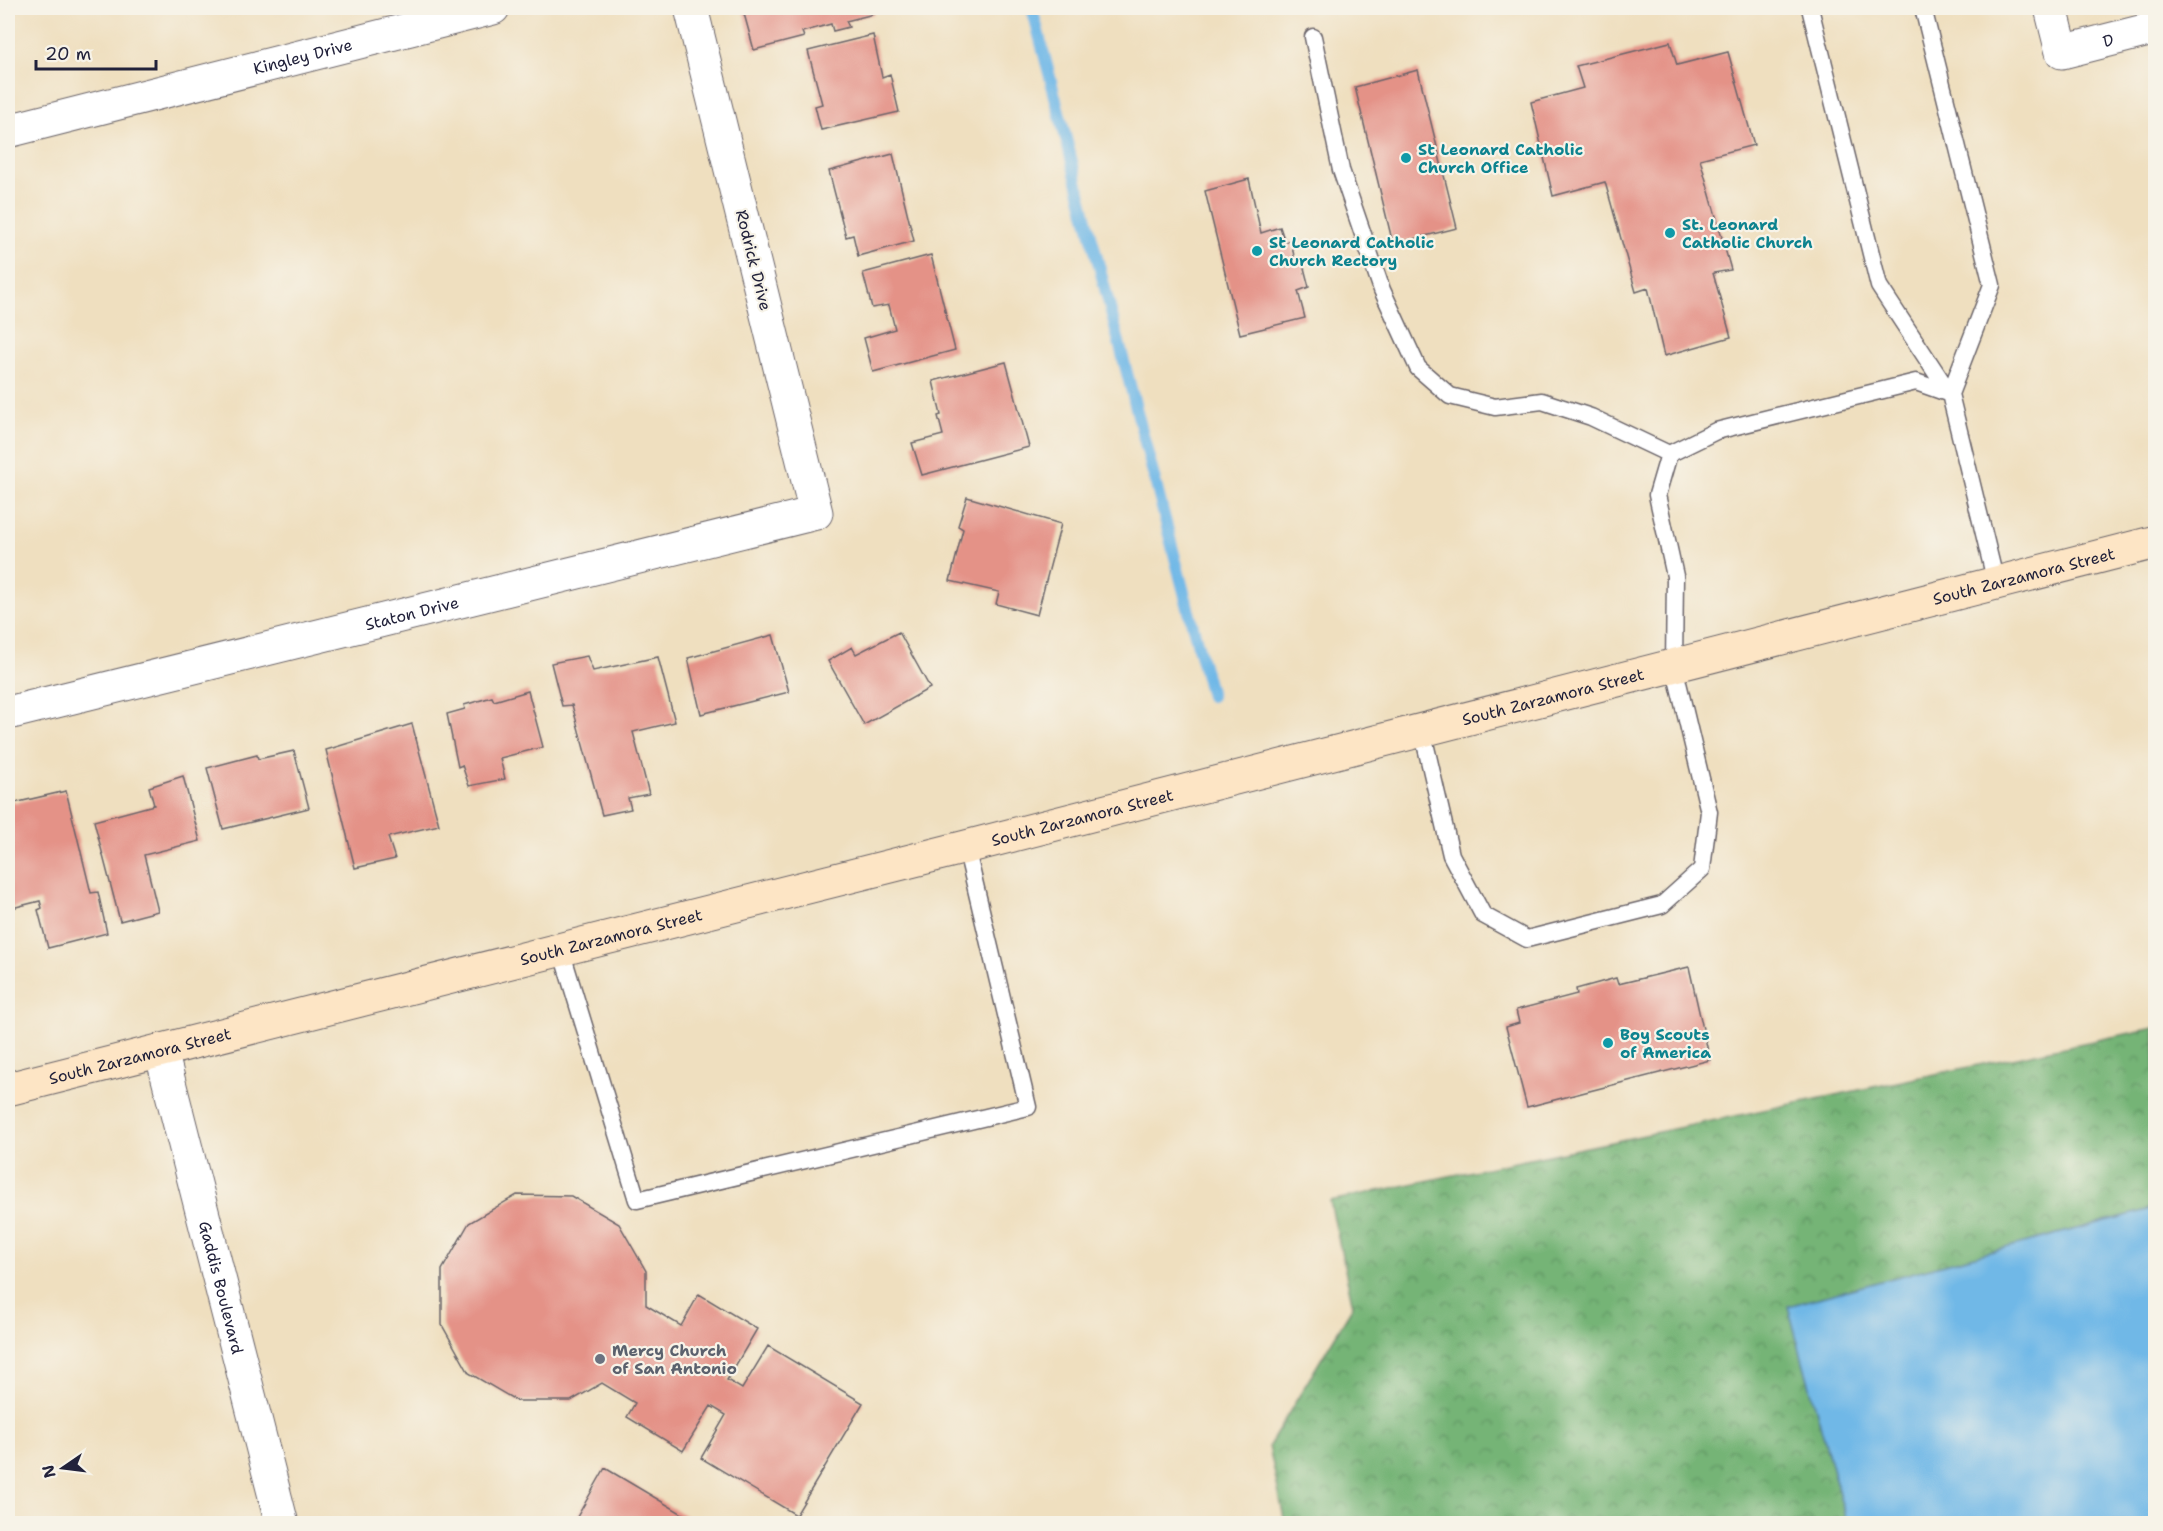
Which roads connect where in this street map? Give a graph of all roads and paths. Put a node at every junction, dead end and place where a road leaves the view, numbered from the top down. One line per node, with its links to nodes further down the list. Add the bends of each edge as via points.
1 (493, 8): 8 (street, Kingley Drive)
2 (692, 8): 11 (street, Rodrick Drive)
3 (1810, 8): 9 (lane, via 1879,286)
4 (1923, 8): 9 (lane, via 1992,285)
5 (2051, 8): 6 (street, D, via 2061,52)
6 (2156, 28)
7 (1313, 37): 10 (lane, via 1341,170 1382,290 1418,368 1450,396 1495,407 1542,401 1591,417)
8 (8, 131)
9 (1950, 394): 10 (lane, via 1916,382 1716,431); 13 (lane)
10 (1669, 454): 14 (lane, via 1656,495 1675,576)
11 (816, 513): 15 (street, Staton Drive)
12 (2156, 542): 13 (main road, South Zarzamora Street)
13 (1996, 583): 14 (main road, South Zarzamora Street)
14 (1674, 666): 16 (main road, South Zarzamora Street); 16 (lane, via 1709,812 1702,869 1662,904 1538,937 1527,939 1483,915 1451,855)
15 (8, 713)
16 (1422, 730): 17 (main road, South Zarzamora Street)
17 (966, 847): 18 (main road, South Zarzamora Street); 18 (lane, via 1028,1107 637,1200)
18 (561, 950): 19 (main road, South Zarzamora Street)
19 (161, 1051): 20 (main road, South Zarzamora Street); 21 (street, Gaddis Boulevard)
20 (8, 1089)
21 (282, 1524)

